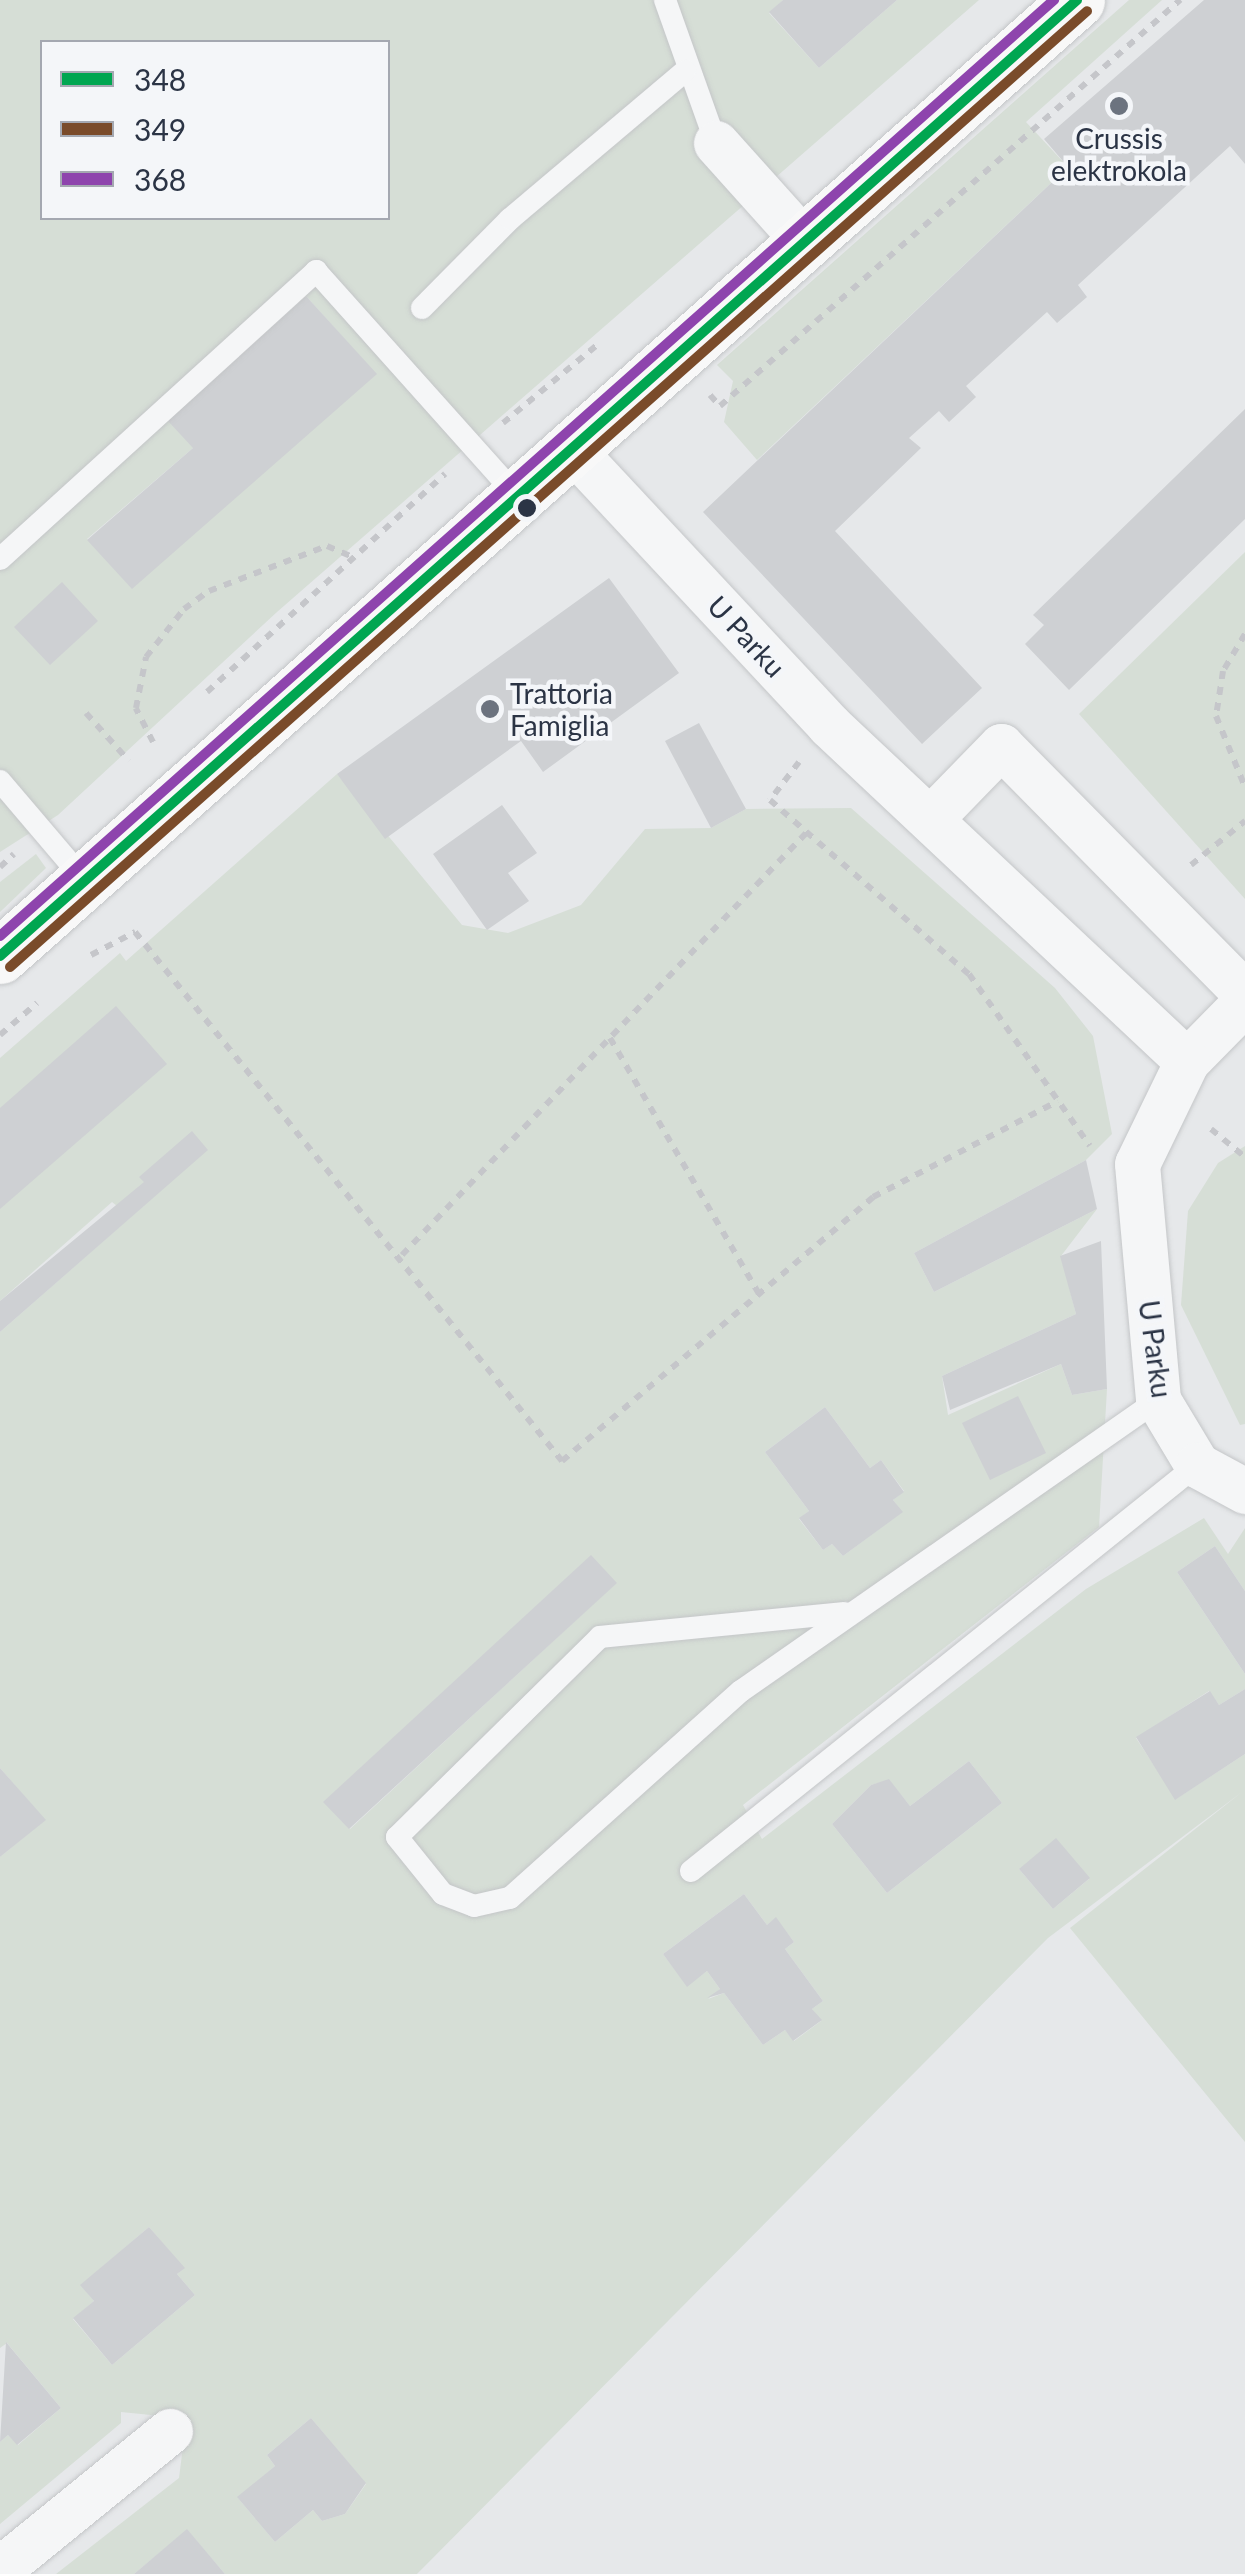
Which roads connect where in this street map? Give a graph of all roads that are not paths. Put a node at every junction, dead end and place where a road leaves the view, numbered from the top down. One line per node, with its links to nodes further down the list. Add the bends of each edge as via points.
1 (665, 0): 3 (lane)
2 (1077, 0): 5 (main road)
3 (685, 71): 4 (lane); 6 (lane, via 510,219)
4 (716, 143): 5 (street)
5 (803, 240): 7 (main road)
6 (422, 308)
7 (570, 446): 8 (main road); 11 (street, U Parku, via 829,725)
8 (516, 495): 9 (lane, via 316,271); 12 (main road)
9 (0, 559)
10 (0, 781): 12 (lane)
11 (930, 819): 14 (street, via 1001,746); 16 (street, U Parku)
12 (85, 881): 13 (main road)
13 (0, 956)
14 (1245, 993)
15 (1245, 1002): 16 (street)
16 (1187, 1061): 17 (street, U Parku, via 1137,1164)
17 (1158, 1400): 18 (street, U Parku); 20 (lane)
18 (1197, 1464): 19 (street, U Parku); 21 (lane)
19 (1245, 1491)
20 (844, 1613): 20 (lane, via 740,1691 510,1898 474,1906 443,1894 397,1837 600,1637)
21 (691, 1871)
22 (170, 2431): 23 (street)
23 (0, 2569)

